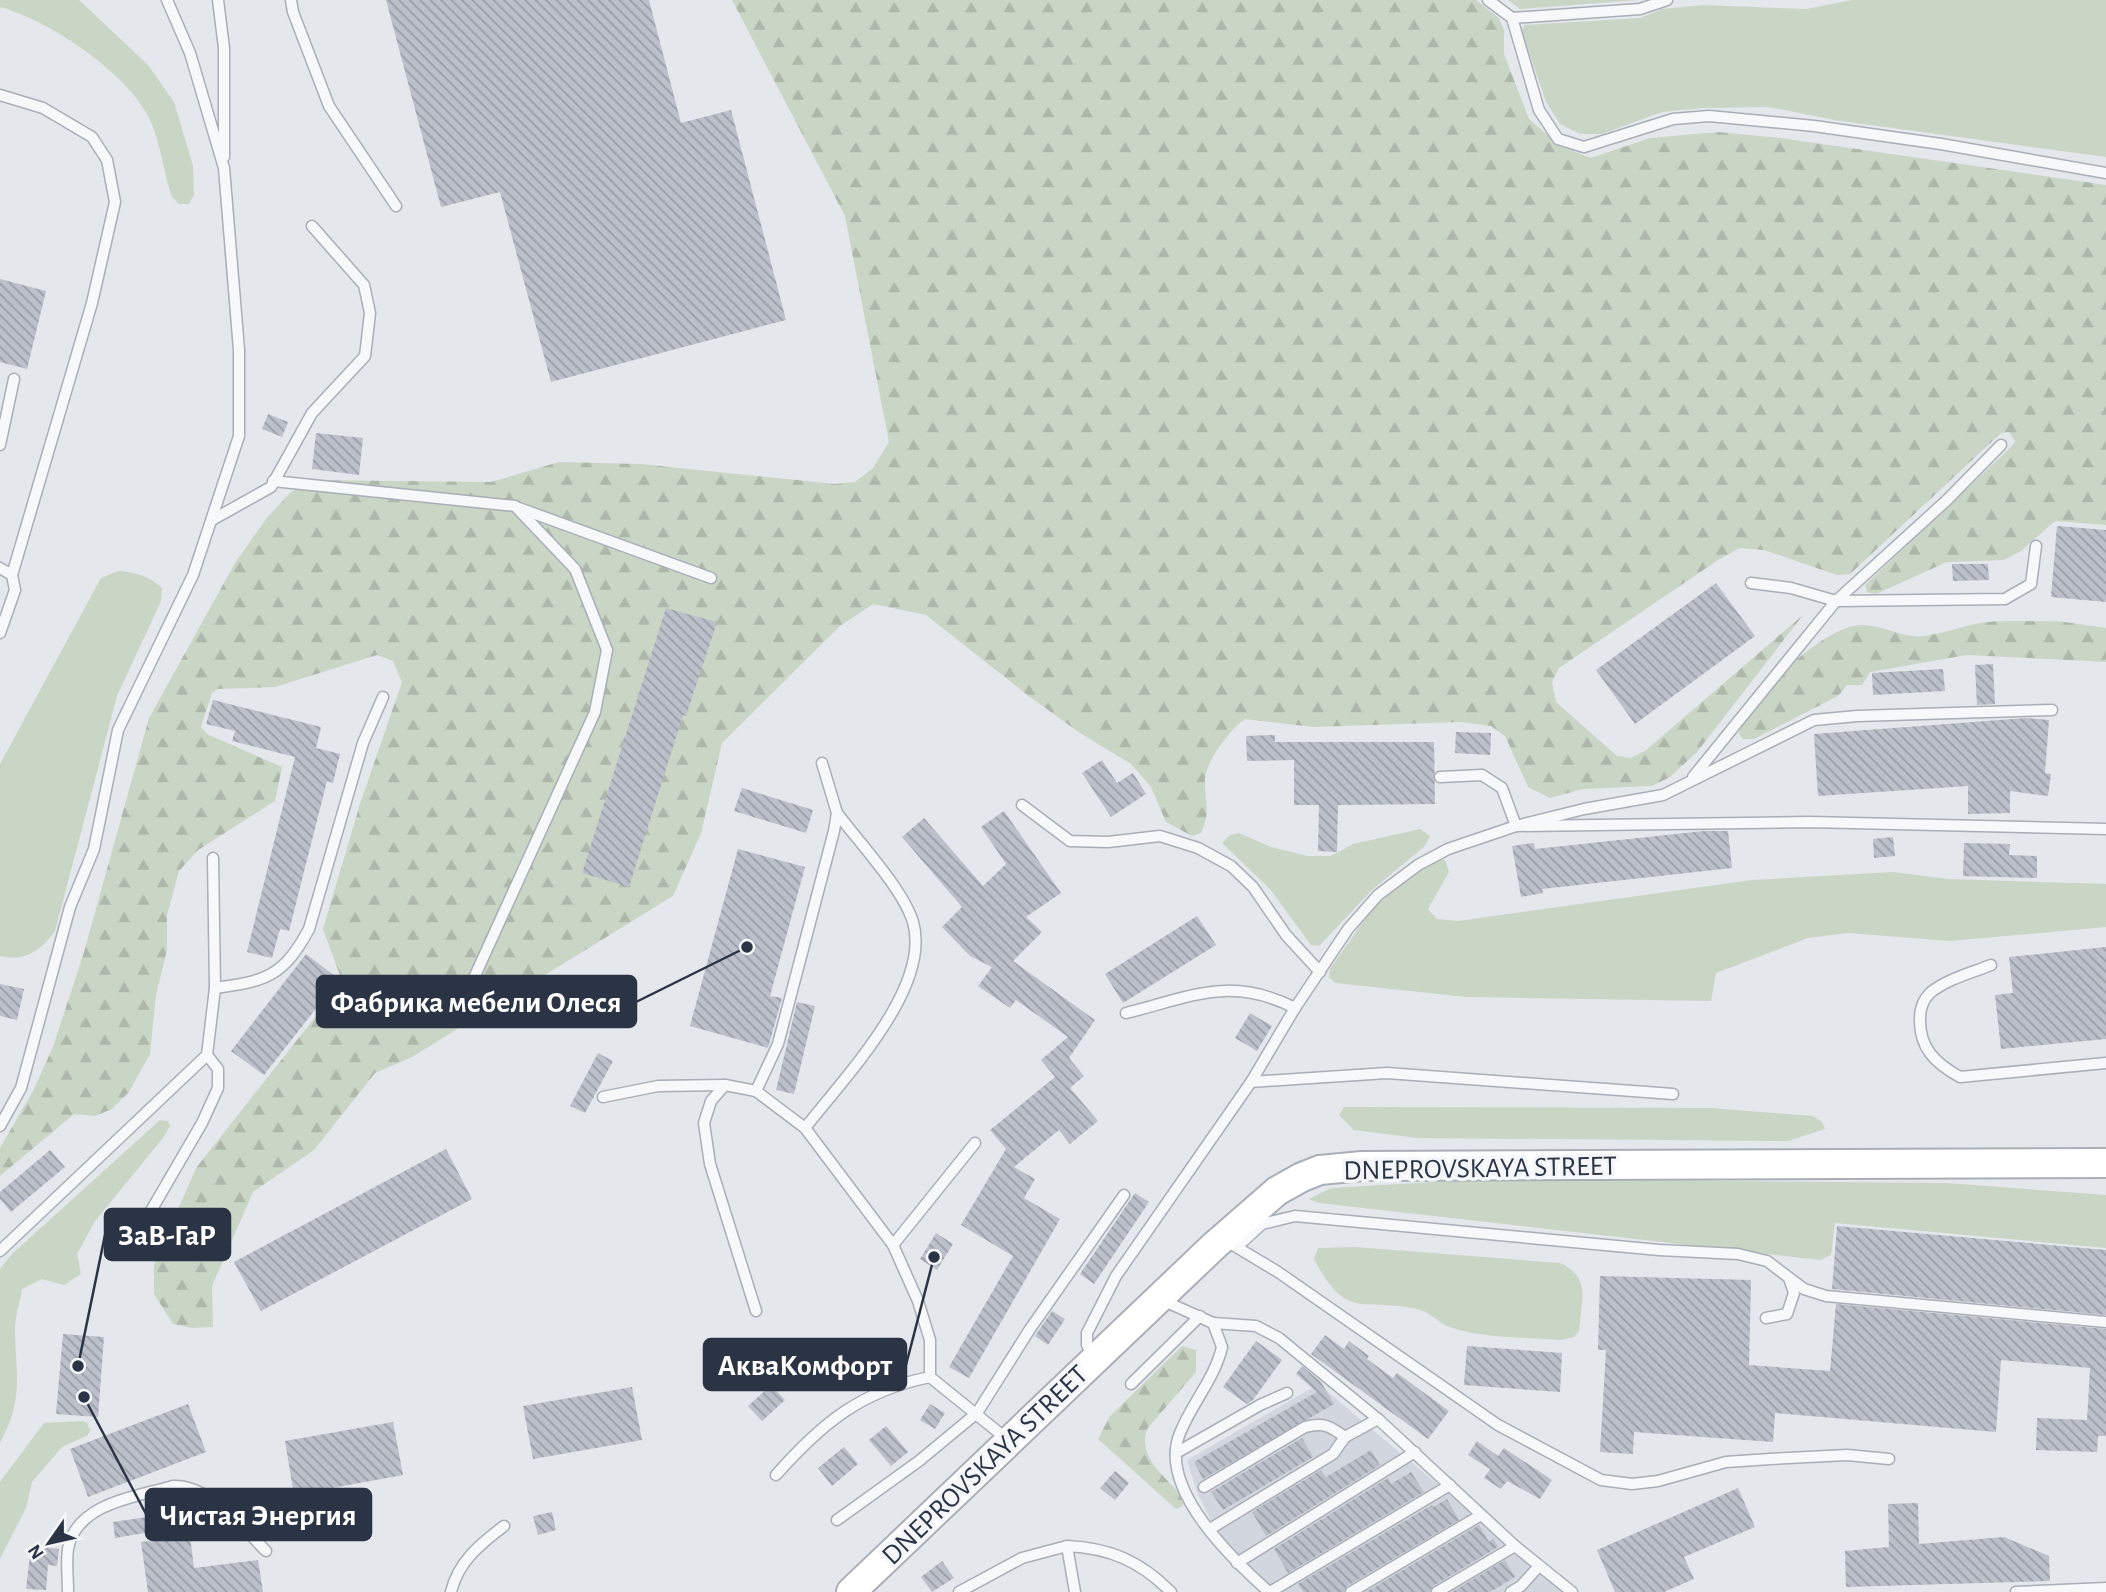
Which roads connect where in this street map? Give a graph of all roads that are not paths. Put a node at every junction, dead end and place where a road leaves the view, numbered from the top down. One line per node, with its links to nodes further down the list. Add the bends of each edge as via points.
1 (167, 0): 8 (lane, via 190,53)
2 (218, 0): 8 (lane, via 224,48)
3 (291, 0): 10 (lane, via 329,106)
4 (1488, 0): 6 (lane)
5 (1667, 0): 6 (lane, via 1640,9)
6 (1513, 18): 9 (lane, via 1539,110 1558,139 1584,147 1673,119 1709,116 1941,144)
7 (0, 94): 20 (lane, via 43,108 92,137 107,160 115,202 92,303)
8 (224, 168): 17 (lane, via 239,350 239,436)
9 (2106, 173)
10 (396, 206)
11 (312, 226): 15 (lane, via 364,285 370,313 368,344 365,356 312,413)
12 (14, 379): 14 (lane)
13 (2001, 444): 23 (lane)
14 (0, 445)
15 (273, 481): 16 (lane); 17 (lane, via 271,487)
16 (515, 506): 21 (lane); 37 (lane, via 575,569 607,650 595,712)
17 (212, 520): 48 (lane, via 193,575 118,730 94,849 70,907 21,1088)
18 (2036, 545): 23 (lane, via 2031,584 2005,599)
19 (0, 568): 20 (lane)
20 (12, 575): 24 (lane, via 15,590)
21 (711, 578)
22 (1751, 583): 23 (lane)
23 (1836, 601): 29 (lane)
24 (0, 632)
25 (383, 697): 38 (lane, via 363,743 309,929 297,952 260,982)
26 (2052, 710): 29 (lane, via 1814,720)
27 (822, 762): 31 (lane)
28 (1440, 777): 32 (lane, via 1482,775 1492,781 1502,788)
29 (1691, 780): 32 (lane, via 1663,795)
30 (1022, 805): 36 (lane, via 1070,841 1160,836 1198,848 1231,866)
31 (836, 813): 45 (lane, via 778,1044); 49 (lane, via 888,879 913,920 917,945 906,988 868,1047)
32 (1516, 826): 33 (lane, via 1809,822); 36 (lane, via 1448,849 1418,865 1378,895)
33 (2106, 829)
34 (213, 858): 38 (lane)
35 (1991, 965): 42 (lane, via 1942,984 1927,995 1920,1008 1919,1035 1942,1066 1960,1077)
36 (1320, 972): 39 (lane)
37 (473, 980)
38 (215, 988): 41 (lane)
39 (1294, 1008): 40 (lane, via 1268,995 1228,989); 43 (lane)
40 (1126, 1013)
41 (207, 1055): 55 (lane); 56 (lane, via 218,1069 218,1088)
42 (2106, 1063)
43 (1251, 1082): 46 (lane, via 1387,1073); 64 (lane, via 1104,1294 1087,1333)
44 (725, 1085): 45 (lane); 47 (lane, via 658,1086); 59 (lane, via 711,1101 704,1123)
45 (756, 1091): 49 (lane)
46 (1673, 1094)
47 (603, 1097)
48 (0, 1126)
49 (805, 1128): 53 (lane)
50 (975, 1143): 53 (lane)
51 (2106, 1163): 54 (main road, DNEPROVSKAYA STREET, via 1362,1166 1320,1170 1277,1191)
52 (1124, 1195): 68 (lane)
53 (893, 1245): 65 (lane, via 930,1340)
54 (1227, 1245): 57 (lane, via 1262,1224 1295,1216 1738,1254 1767,1261); 58 (main road, DNEPROVSKAYA STREET); 74 (lane, via 1499,1425 1601,1480 1658,1481 1737,1461 1847,1455)
55 (0, 1251)
56 (127, 1252)
57 (1787, 1274): 61 (lane, via 1794,1293 1787,1314); 62 (lane, via 1804,1289 1826,1296)
58 (1159, 1299): 60 (lane); 64 (main road, DNEPROVSKAYA STREET)
59 (756, 1311)
60 (1200, 1316): 63 (lane); 66 (lane)
61 (1766, 1318)
62 (2106, 1322)
63 (1213, 1323): 69 (lane, via 1263,1329); 73 (lane, via 1222,1346 1219,1359 1180,1433)
64 (1094, 1360): 71 (main road, DNEPROVSKAYA STREET)
65 (930, 1377): 68 (lane); 75 (lane, via 896,1384 854,1405 805,1443)
66 (1131, 1384)
67 (1287, 1393): 73 (lane)
68 (977, 1413): 71 (lane); 79 (lane)
69 (1378, 1419): 70 (lane); 72 (lane)
70 (1345, 1437): 77 (lane, via 1329,1425 1305,1427); 81 (lane, via 1333,1454)
71 (1008, 1440): 91 (main road, DNEPROVSKAYA STREET)
72 (1415, 1452): 76 (lane); 85 (lane)
73 (1176, 1453): 81 (lane, via 1175,1468 1186,1495)
74 (1889, 1459)
75 (776, 1475)
76 (1450, 1485): 78 (lane); 95 (lane)
77 (1204, 1487)
78 (1482, 1515): 83 (lane); 96 (lane)
79 (837, 1520)
80 (504, 1526): 90 (lane, via 461,1566)
81 (1210, 1529): 85 (lane)
82 (1067, 1546): 92 (lane, via 1021,1558); 93 (lane); 94 (lane, via 1100,1548 1131,1562)
83 (1515, 1546): 86 (lane); 97 (lane)
84 (266, 1551): 89 (lane, via 207,1497 185,1485 173,1486 85,1516 70,1539)
85 (1237, 1563): 95 (lane)
86 (1539, 1566): 88 (lane); 98 (lane)
87 (2106, 1588): 100 (lane)
88 (1560, 1589): 99 (lane)
89 (68, 1592)
90 (450, 1592)
91 (851, 1592)
92 (959, 1592)
93 (1075, 1592)
94 (1171, 1592)
95 (1270, 1592)
96 (1351, 1592)
97 (1437, 1592)
98 (1511, 1592)
99 (1572, 1592)
100 (2016, 1592)

